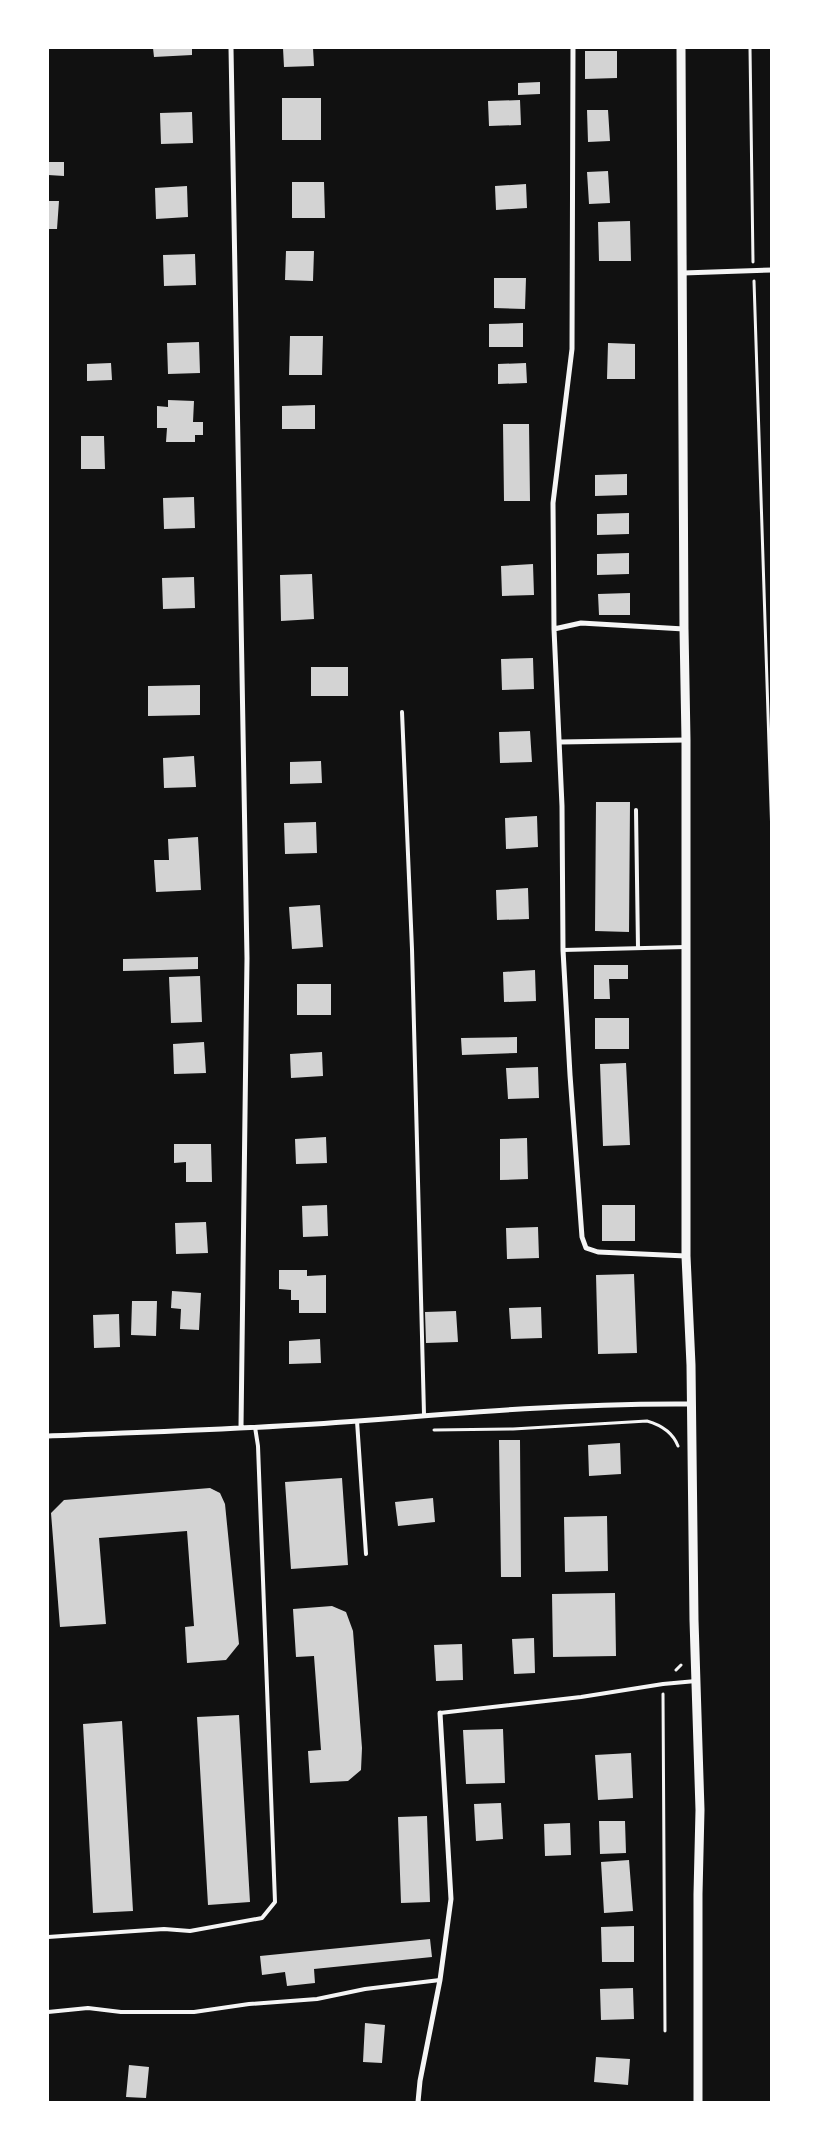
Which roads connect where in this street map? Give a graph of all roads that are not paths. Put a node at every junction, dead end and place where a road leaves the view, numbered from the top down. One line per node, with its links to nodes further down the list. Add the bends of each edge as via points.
1 (231, 48): 20 (street, via 247,958)
2 (573, 48): 6 (street, via 572,348 553,503)
3 (681, 48): 5 (street)
4 (772, 270): 5 (street)
5 (683, 273): 7 (street)
6 (554, 629): 7 (street, via 580,623); 10 (street)
7 (684, 629): 9 (street)
8 (402, 712): 17 (lane)
9 (686, 740): 10 (street); 12 (street)
10 (560, 742): 14 (street)
11 (636, 810): 13 (lane)
12 (686, 947): 13 (lane); 15 (street)
13 (638, 948): 14 (lane)
14 (563, 950): 15 (street, via 582,1237 586,1248 598,1252)
15 (686, 1256): 16 (street)
16 (692, 1404): 17 (street); 23 (street)
17 (424, 1414): 18 (street)
18 (357, 1421): 19 (street); 22 (lane)
19 (255, 1426): 20 (street); 25 (lane, via 275,1902 262,1918 190,1931 164,1929)
20 (241, 1427): 21 (street)
21 (48, 1436)
22 (366, 1554)
23 (696, 1681): 24 (lane); 29 (street, via 700,1810)
24 (440, 1713): 26 (street, via 451,1899)
25 (48, 1937)
26 (440, 1980): 27 (lane, via 365,1989 317,1999 194,2012 120,2012 88,2008); 28 (street)
27 (48, 2012)
28 (418, 2102)
29 (698, 2102)

